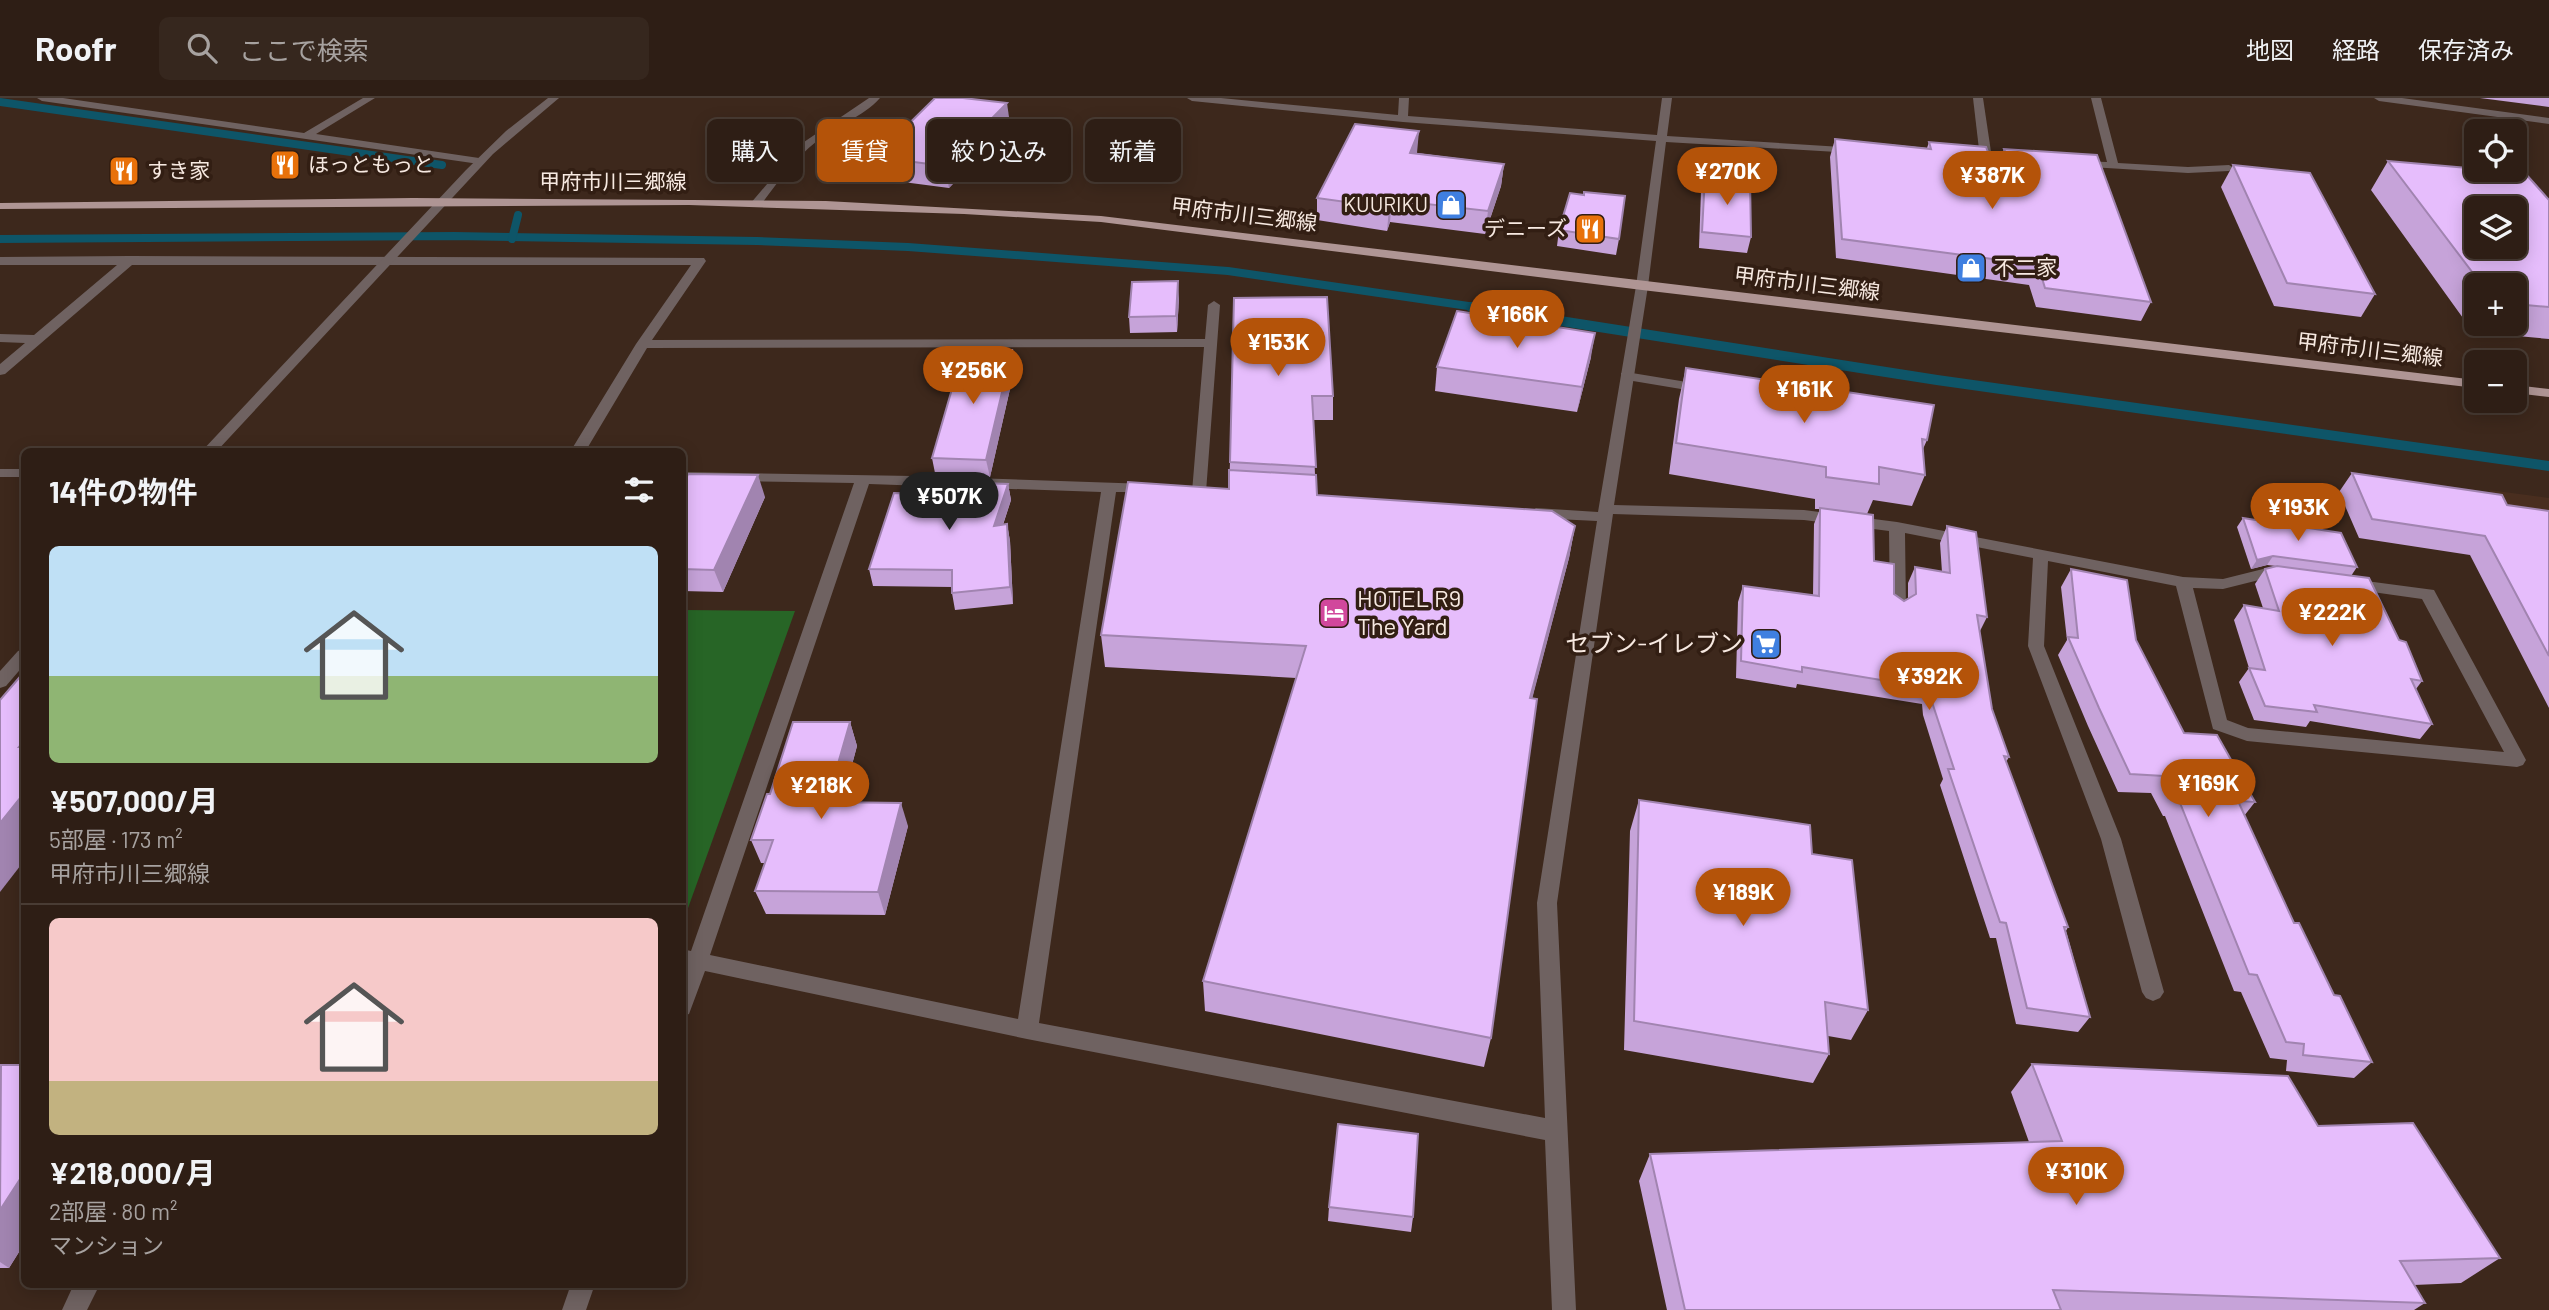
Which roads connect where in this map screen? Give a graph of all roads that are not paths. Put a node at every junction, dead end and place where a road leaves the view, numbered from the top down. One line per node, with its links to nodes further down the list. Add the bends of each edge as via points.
1 (42, 98): 11 (street)
2 (370, 98): 15 (street)
3 (554, 98): 21 (street, via 520,121)
4 (875, 98): 27 (street, via 860,112 822,132 784,167)
5 (1192, 98): 12 (street)
6 (1404, 98): 13 (street)
7 (1667, 98): 16 (street)
8 (1978, 98): 19 (street)
9 (2096, 98): 23 (street)
10 (2379, 98): 14 (street)
11 (64, 99): 15 (street)
12 (1217, 99): 13 (street)
13 (1404, 118): 16 (street)
14 (2549, 121)
15 (307, 135): 21 (street)
16 (1662, 139): 17 (street); 32 (street)
17 (1864, 151)
18 (1972, 157): 19 (street)
19 (1985, 158): 20 (street); 25 (street)
20 (1998, 159)
21 (479, 161): 26 (street)
22 (2062, 163): 23 (street)
23 (2113, 166): 24 (street)
24 (2229, 168)
25 (1994, 181)
26 (441, 203): 27 (main road, 甲府市川三郷線); 28 (main road, 甲府市川三郷線); 29 (street)
27 (756, 204): 32 (main road, 甲府市川三郷線, via 958,209 1101,219)
28 (0, 206)
29 (392, 257): 30 (street); 37 (street, via 700,261); 44 (street)
30 (130, 260): 31 (street); 35 (street)
31 (0, 261)
32 (1642, 286): 39 (street); 40 (main road, 甲府市川三郷線)
33 (1214, 305): 36 (street)
34 (0, 338): 35 (street)
35 (37, 339): 38 (street)
36 (1213, 343): 37 (street); 52 (street)
37 (643, 344): 45 (street)
38 (0, 371)
39 (1626, 376): 42 (street); 54 (street)
40 (2464, 383)
41 (2527, 390): 43 (main road)
42 (1720, 391)
43 (2549, 393)
44 (212, 448)
45 (579, 448)
46 (0, 473): 47 (street)
47 (21, 473)
48 (686, 477): 49 (street)
49 (863, 479): 50 (street); 63 (street)
50 (1109, 487): 51 (street); 66 (street)
51 (1160, 490)
52 (1199, 492)
53 (1524, 512): 54 (street)
54 (1606, 513): 55 (street, via 1804,515); 67 (street, via 1547,903)
55 (1897, 527): 56 (street); 60 (street)
56 (2041, 554): 58 (street); 65 (street, via 2036,646 2111,839)
57 (2307, 578): 58 (street, via 2267,573 2223,584)
58 (2183, 582): 59 (street, via 2219,724 2247,734 2516,760 2428,594)
59 (2334, 582)
60 (1898, 610)
61 (21, 658): 62 (street)
62 (0, 682)
63 (691, 960): 64 (street); 66 (street)
64 (686, 986)
65 (2153, 992)
66 (1027, 1030): 67 (street)
67 (1556, 1130): 72 (street)
68 (86, 1288): 70 (street)
69 (582, 1288): 71 (street)
70 (74, 1310)
71 (574, 1310)
72 (1564, 1310)

